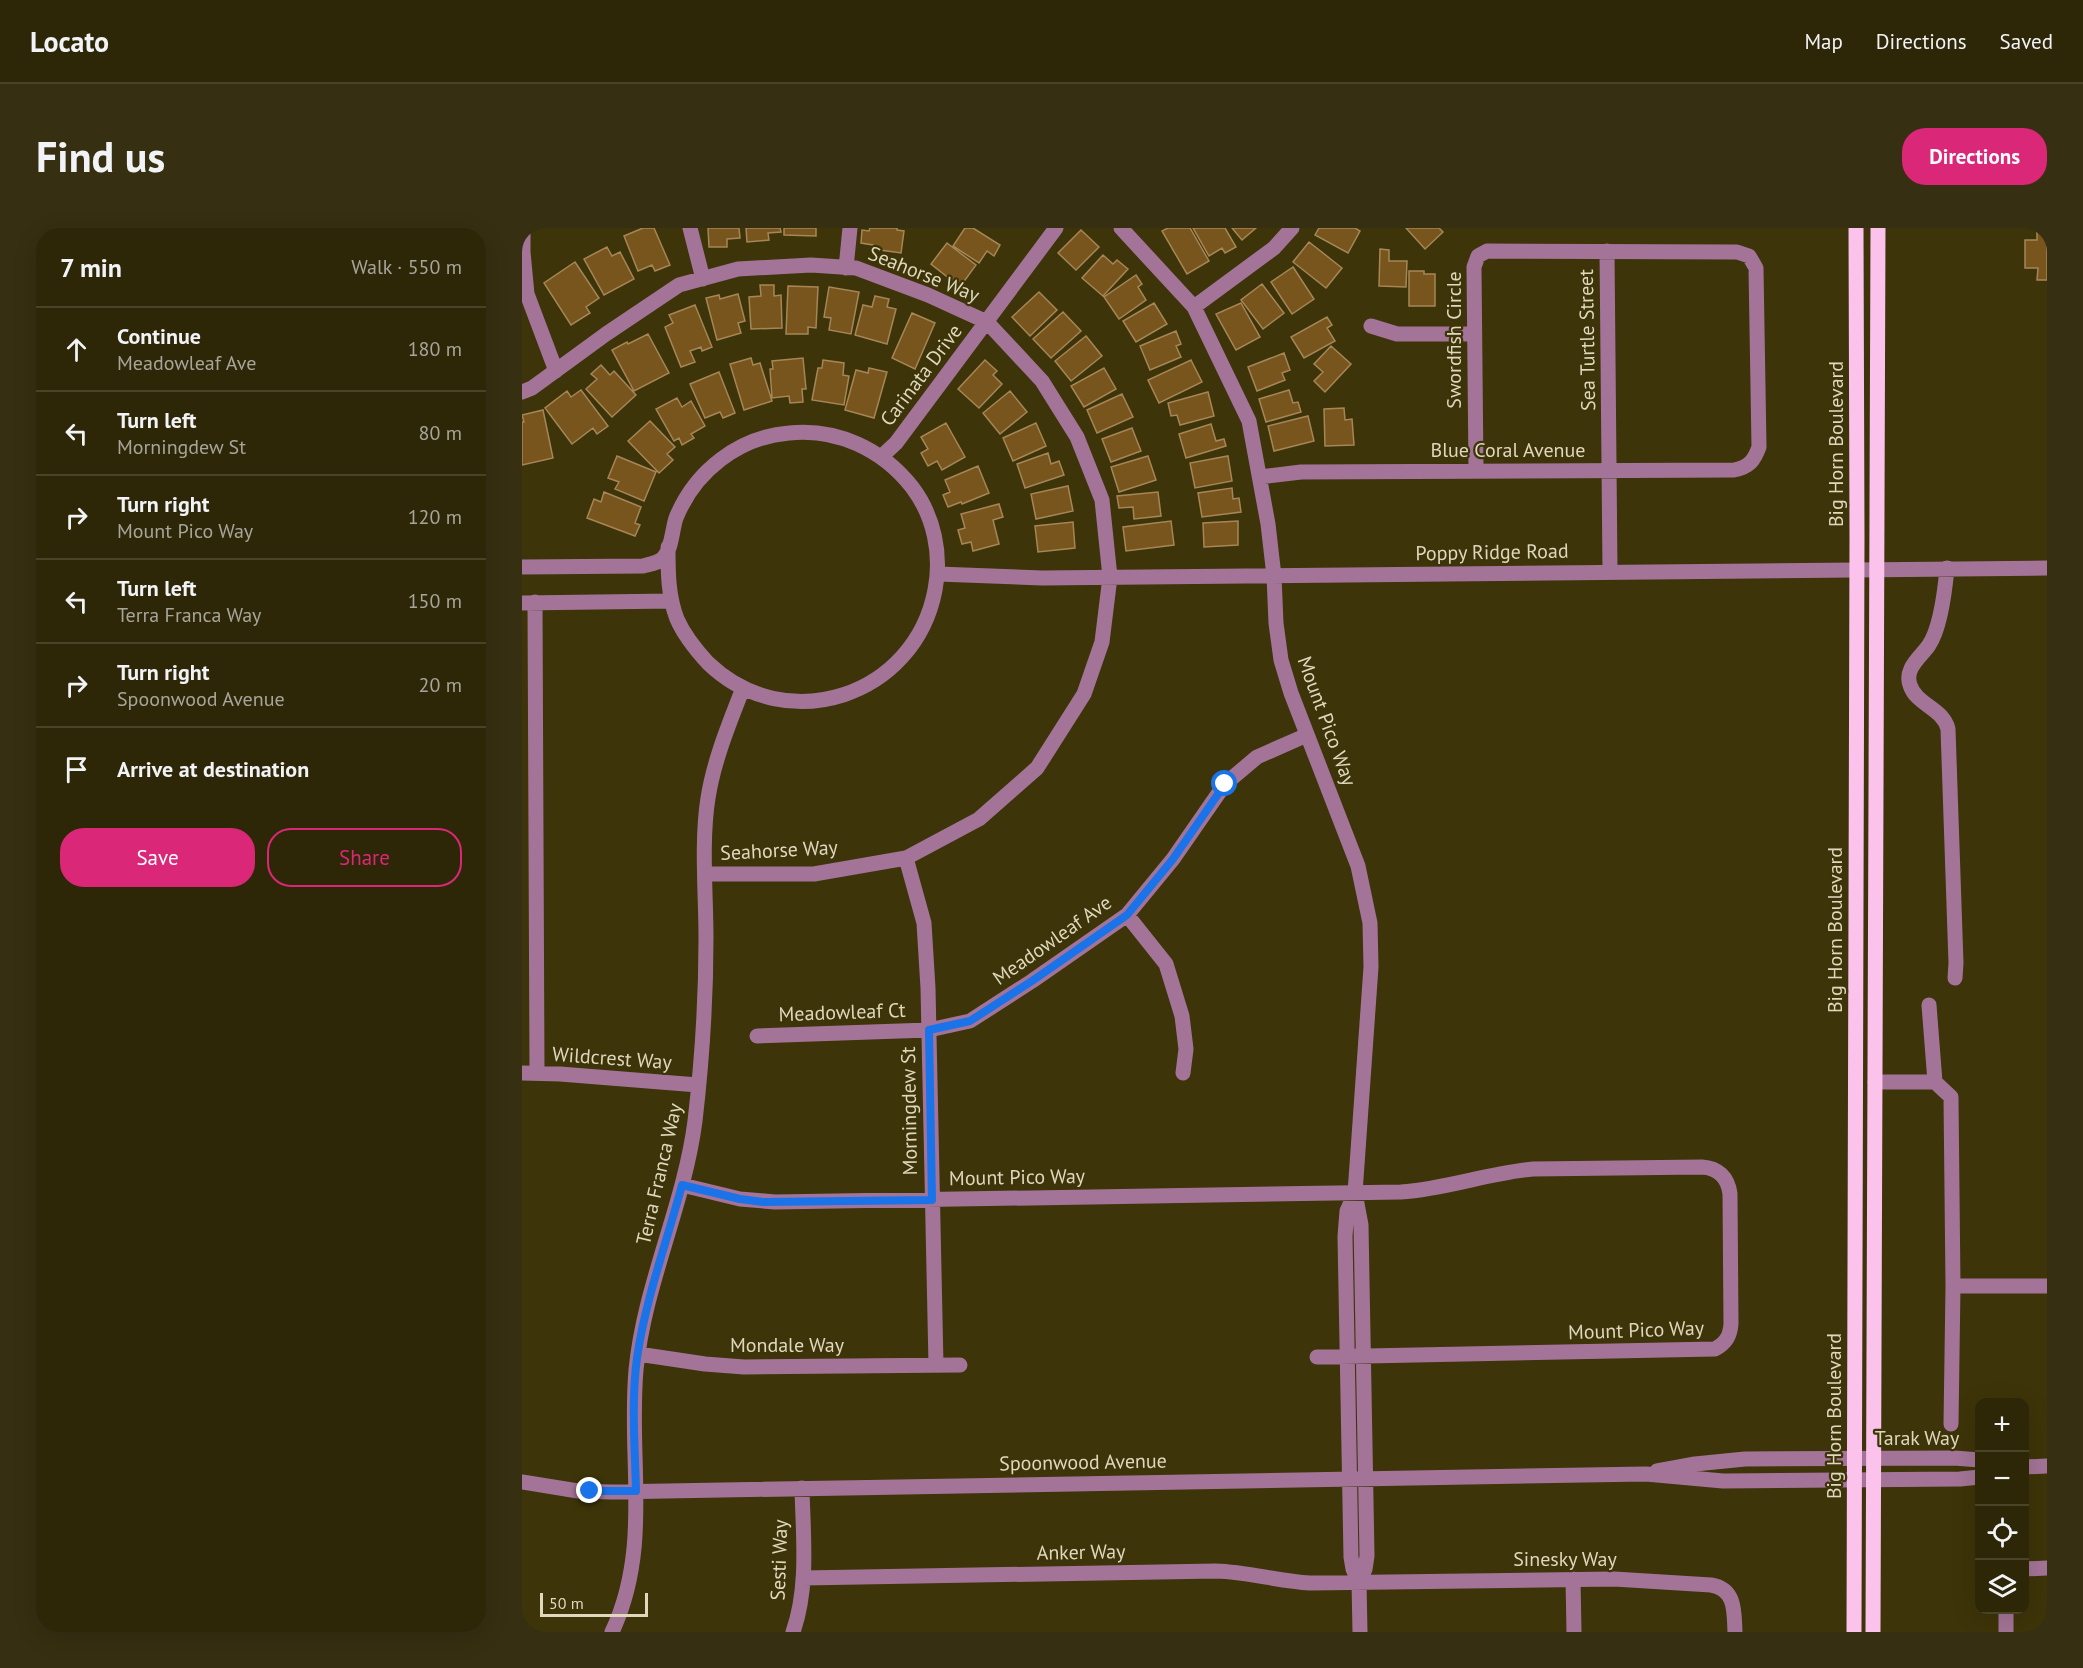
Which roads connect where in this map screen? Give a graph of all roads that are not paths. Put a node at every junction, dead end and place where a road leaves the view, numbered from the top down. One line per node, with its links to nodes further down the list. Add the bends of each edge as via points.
1 (523, 228): 16 (street, via 527,294)
2 (690, 228): 11 (street)
3 (850, 228): 10 (street)
4 (1056, 228): 13 (street, Carinata Drive)
5 (1121, 228): 12 (street, Mount Pico Way)
6 (1292, 228): 12 (street, via 1274,248)
7 (1856, 228): 27 (main road, Big Horn Boulevard)
8 (1878, 228): 28 (main road, Big Horn Boulevard)
9 (1607, 252): 15 (street, Swordfish Circle, via 1487,251 1478,256 1474,267); 19 (street, Swordfish Circle, via 1737,252 1749,256 1756,267 1759,447); 20 (street, Sea Turtle Street)
10 (846, 268): 11 (street, Seahorse Way, via 811,265 738,269); 13 (street, Seahorse Way, via 856,268 928,295)
11 (703, 279): 16 (street, Seahorse Way, via 679,285)
12 (1194, 308): 22 (street, Mount Pico Way, via 1249,421)
13 (987, 322): 18 (street, Carinata Drive, via 896,443); 32 (street, Seahorse Way, via 1042,381 1077,436 1102,500)
14 (1371, 326): 15 (street, via 1397,334)
15 (1474, 334): 21 (street, Swordfish Circle)
16 (556, 371): 17 (street, Seahorse Way)
17 (522, 392)
18 (881, 457): 23 (street, via 844,438 816,433 775,435 749,443 719,460 695,485 680,508); 30 (street, via 908,482 927,513 937,549)
19 (1754, 460): 20 (street, Blue Coral Avenue, via 1745,468 1734,470)
20 (1610, 470): 21 (street, Blue Coral Avenue); 29 (street, Sea Turtle Street)
21 (1476, 471): 22 (street, Blue Coral Avenue, via 1300,472)
22 (1260, 477): 31 (street, Mount Pico Way)
23 (668, 548): 24 (street, via 664,557 643,566); 33 (street)
24 (522, 567)
25 (1947, 568): 26 (street, Poppy Ridge Road); 28 (street, Poppy Ridge Road); 40 (street, via 1936,625 1929,645 1912,666 1908,682 1913,693 1946,720 1948,729)
26 (2047, 568)
27 (1857, 569): 28 (street, Poppy Ridge Road); 29 (street, Poppy Ridge Road); 61 (main road, Big Horn Boulevard)
28 (1877, 569): 46 (main road, Big Horn Boulevard)
29 (1610, 572): 31 (street, Poppy Ridge Road)
30 (938, 574): 32 (street, Poppy Ridge Road); 35 (street, via 931,610 915,642 891,670 860,689 825,700 789,702)
31 (1274, 576): 32 (street, Poppy Ridge Road); 36 (street, Mount Pico Way, via 1281,660)
32 (1110, 577): 37 (street, Seahorse Way, via 1102,642 1084,694 1037,768 979,819)
33 (672, 601): 34 (street); 35 (street, via 677,619 695,650 722,676)
34 (529, 602): 44 (street)
35 (743, 688): 38 (street, Terra Franca Way, via 711,781)
36 (1307, 735): 39 (street, Meadowleaf Ave, via 1257,757 1225,784 1173,859); 50 (street, Mount Pico Way, via 1358,866 1370,924 1371,967)
37 (906, 858): 38 (street, Seahorse Way, via 814,874); 42 (street, Morningdew St, via 924,923)
38 (706, 874): 48 (street, Terra Franca Way, via 706,980)
39 (1127, 915): 42 (street, Meadowleaf Ave, via 970,1021); 45 (street, via 1166,964 1182,1016 1186,1048)
40 (1955, 978)
41 (1929, 1005): 47 (street)
42 (929, 1030): 43 (street, Meadowleaf Ct); 51 (street, Morningdew St)
43 (757, 1036)
44 (530, 1073): 48 (street, Wildcrest Way)
45 (1183, 1073)
46 (1875, 1082): 47 (street); 62 (main road, Big Horn Boulevard)
47 (1935, 1082): 52 (street, via 1951,1097)
48 (698, 1085): 49 (street, Terra Franca Way, via 692,1143)
49 (682, 1185): 51 (street, Mount Pico Way, via 763,1202); 54 (street, Terra Franca Way)
50 (1354, 1193): 51 (street, Mount Pico Way); 56 (street, Mount Pico Way, via 1345,1224); 57 (street, Mount Pico Way, via 1361,1225); 57 (street, Mount Pico Way, via 1432,1189 1526,1170 1702,1167 1723,1175 1730,1194 1731,1330 1725,1342 1715,1349)
51 (932, 1200): 58 (street, Morningdew St)
52 (1953, 1286): 53 (street); 60 (street)
53 (2047, 1286)
54 (638, 1354): 58 (street, Mondale Way, via 744,1367); 74 (street, Terra Franca Way)
55 (1317, 1357): 56 (street, Mount Pico Way)
56 (1347, 1357): 57 (street, Mount Pico Way); 68 (street, Mount Pico Way)
57 (1364, 1357): 69 (street, Mount Pico Way)
58 (936, 1365): 59 (street, Mondale Way)
59 (960, 1365)
60 (1951, 1424)
61 (1854, 1459): 62 (street, Tarak Way); 66 (street, Spoonwood Avenue, via 1720,1461); 70 (main road, Big Horn Boulevard)
62 (1874, 1459): 63 (street, Tarak Way); 71 (main road, Big Horn Boulevard)
63 (1975, 1460)
64 (2047, 1466): 65 (street)
65 (2029, 1467)
66 (1646, 1474): 69 (street, Spoonwood Avenue); 70 (street, Spoonwood Avenue, via 1723,1481)
67 (1975, 1478): 71 (street, Tarak Way)
68 (1349, 1479): 69 (street, Spoonwood Avenue); 73 (street, Spoonwood Avenue); 79 (street, Mount Pico Way, via 1351,1563)
69 (1366, 1479): 79 (street, Mount Pico Way, via 1367,1563)
70 (1854, 1480): 71 (street, Spoonwood Avenue); 86 (main road, Big Horn Boulevard)
71 (1874, 1480): 87 (main road, Big Horn Boulevard)
72 (522, 1482): 74 (street, Spoonwood Avenue, via 578,1491)
73 (802, 1488): 74 (street, Spoonwood Avenue); 77 (street, Sesti Way)
74 (636, 1491): 81 (street, Terra Franca Way, via 632,1573)
75 (2047, 1568): 76 (street)
76 (2029, 1569)
77 (803, 1578): 79 (street, Anker Way, via 1216,1571 1294,1582); 82 (street, Sesti Way)
78 (1573, 1579): 79 (street, Sinesky Way); 84 (street); 85 (street, Sinesky Way, via 1717,1586 1732,1601)
79 (1359, 1582): 83 (street)
80 (2006, 1614): 88 (street)
81 (612, 1632)
82 (793, 1632)
83 (1360, 1632)
84 (1574, 1632)
85 (1735, 1632)
86 (1854, 1632)
87 (1873, 1632)
88 (2006, 1632)

